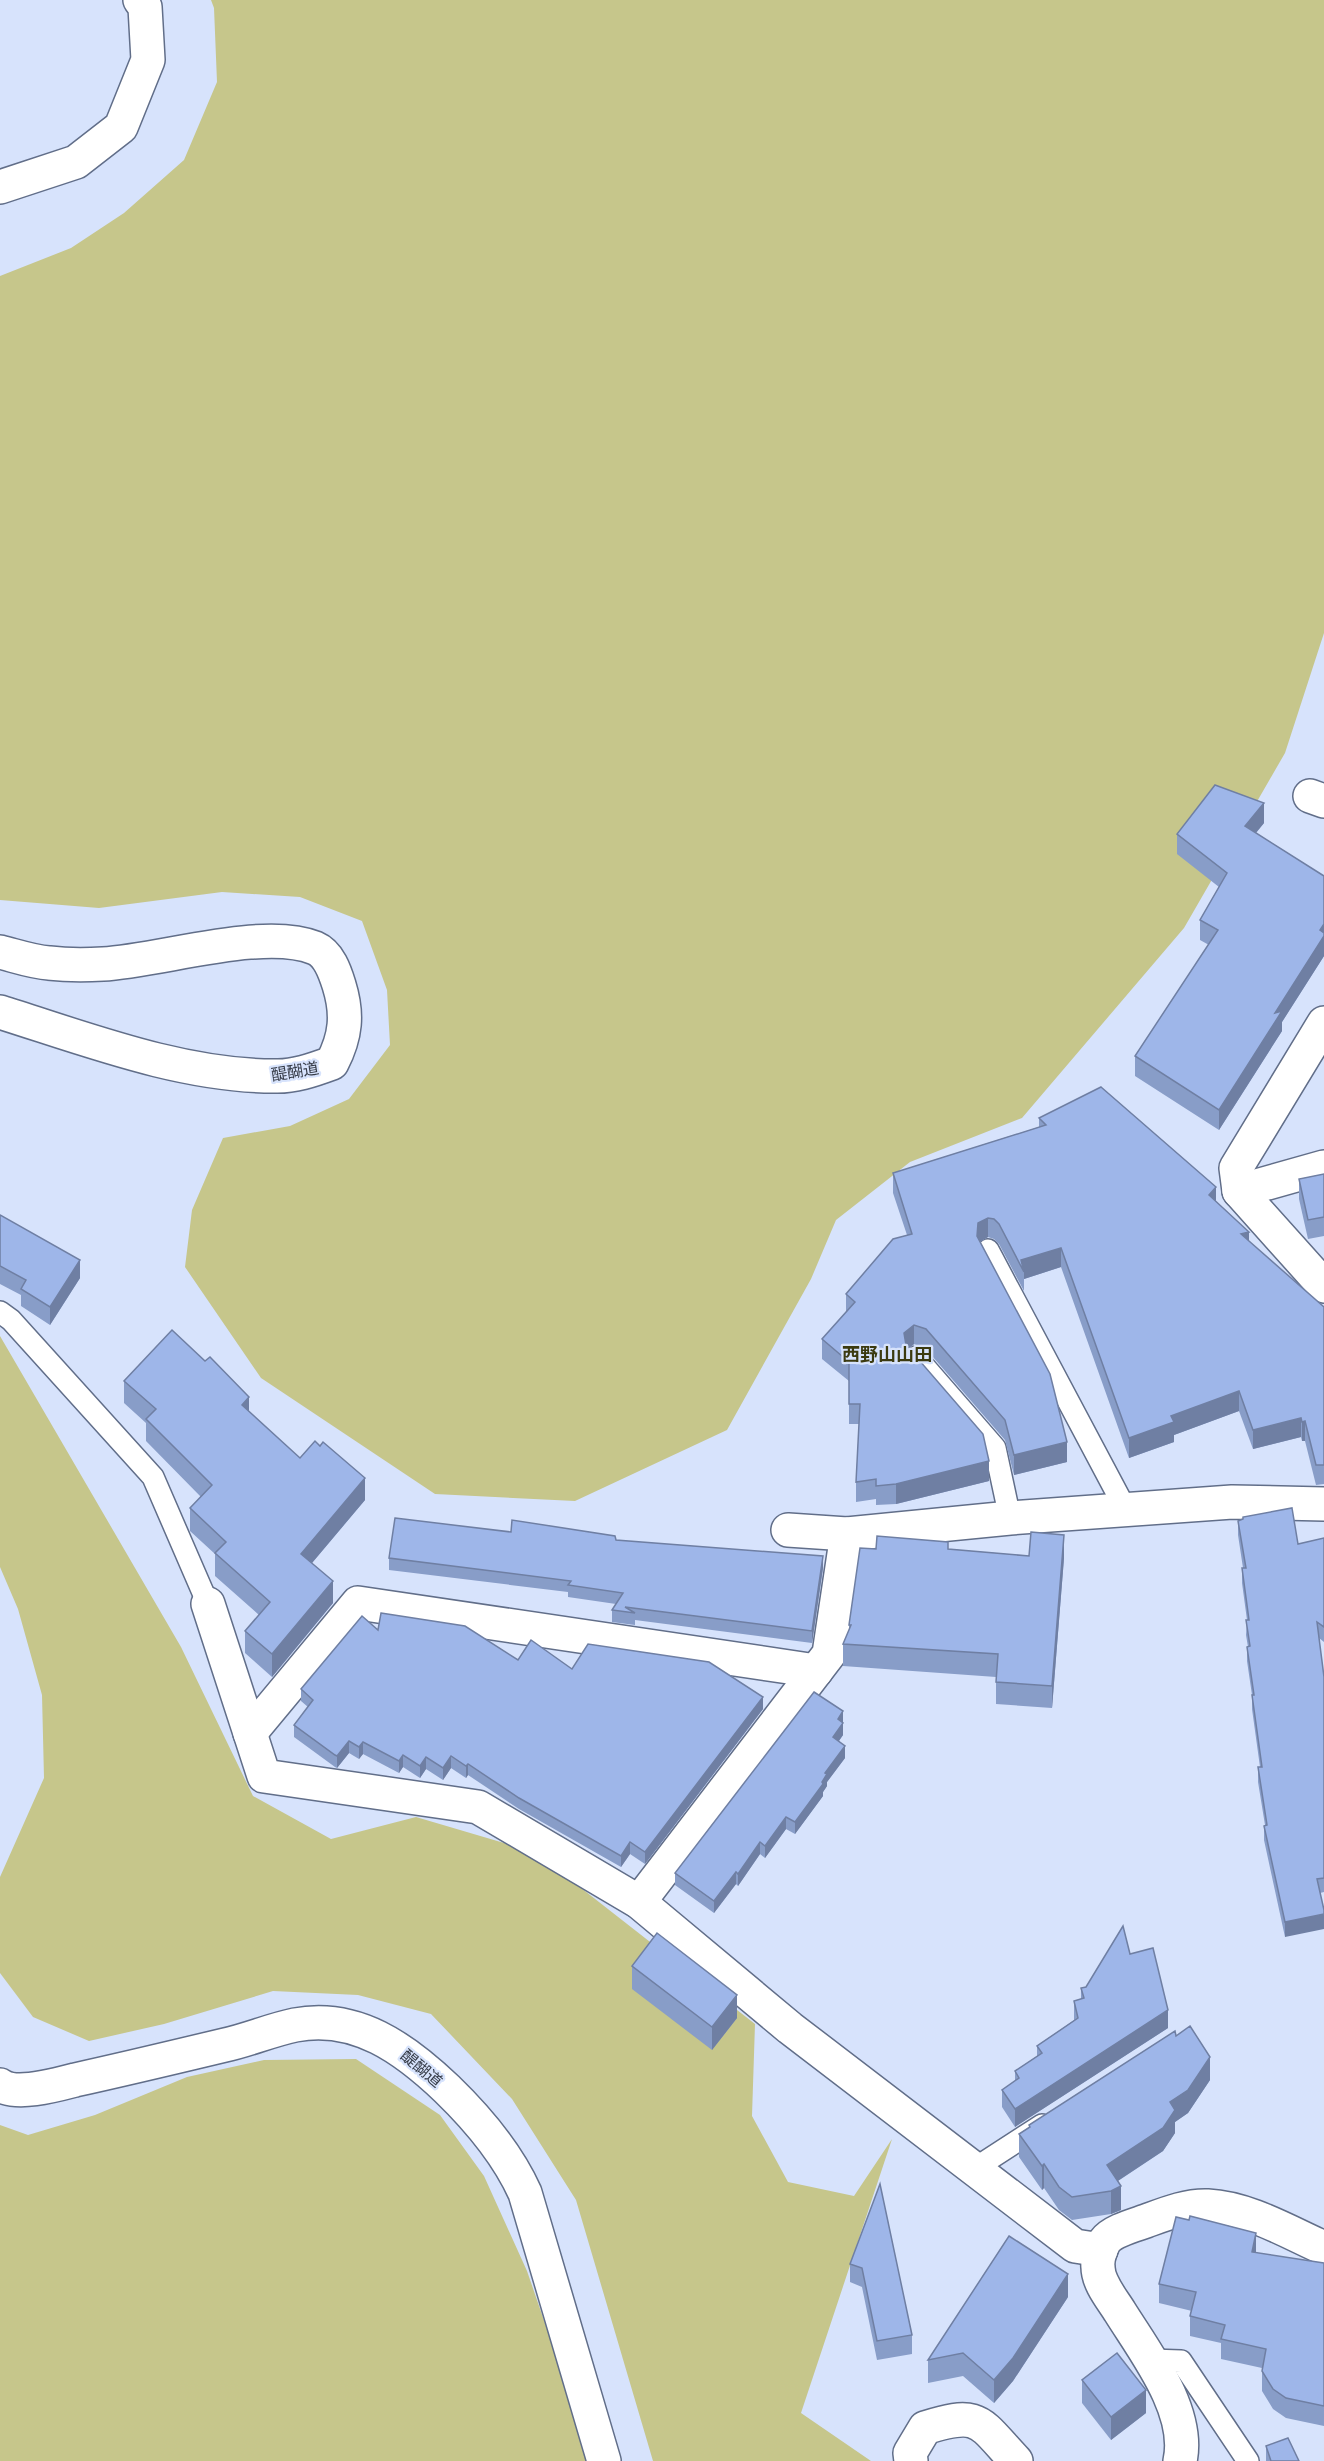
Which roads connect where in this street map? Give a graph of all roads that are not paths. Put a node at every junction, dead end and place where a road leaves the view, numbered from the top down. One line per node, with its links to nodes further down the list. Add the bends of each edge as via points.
1 (140, 0): 2 (street, via 145,7 148,60 121,127 76,162)
2 (0, 187)
3 (0, 952): 4 (street, 醍醐道, via 47,963 105,964 251,942 291,943 317,949 330,962 344,1001 346,1022 332,1063 275,1077 187,1066)
4 (0, 1012)
5 (1324, 1023): 7 (street, via 1236,1167)
6 (1324, 1167): 7 (street)
7 (1239, 1191): 9 (street)
8 (988, 1250): 13 (lane)
9 (1324, 1286)
10 (0, 1312): 17 (lane, via 153,1477)
11 (916, 1357): 14 (lane, via 995,1448)
12 (1324, 1504): 13 (street, via 1232,1502)
13 (1126, 1510): 14 (street)
14 (1010, 1518): 16 (street)
15 (788, 1530): 16 (street)
16 (847, 1534): 18 (street, via 829,1654)
17 (208, 1604): 19 (street)
18 (816, 1671): 19 (street, via 358,1603); 20 (street)
19 (250, 1733): 20 (street, via 264,1776 478,1807)
20 (639, 1902): 23 (street, via 790,2028)
21 (0, 2085): 27 (street, 醍醐道, via 7,2090 48,2086 228,2045 296,2025 336,2024 366,2032 410,2056 471,2113 513,2166 525,2193)
22 (1061, 2113): 23 (lane)
23 (974, 2169): 25 (street, via 1075,2246)
24 (1324, 2248): 25 (street, via 1245,2214 1208,2206 1174,2211 1131,2227 1106,2239)
25 (1101, 2250): 26 (street, via 1098,2268 1106,2291)
26 (1151, 2360): 30 (street, via 1174,2406 1180,2433); 31 (lane, via 1180,2361)
27 (604, 2461)
28 (910, 2461): 29 (street, via 910,2453 925,2428 955,2418 979,2422)
29 (1016, 2461)
30 (1180, 2461)
31 (1248, 2461)

